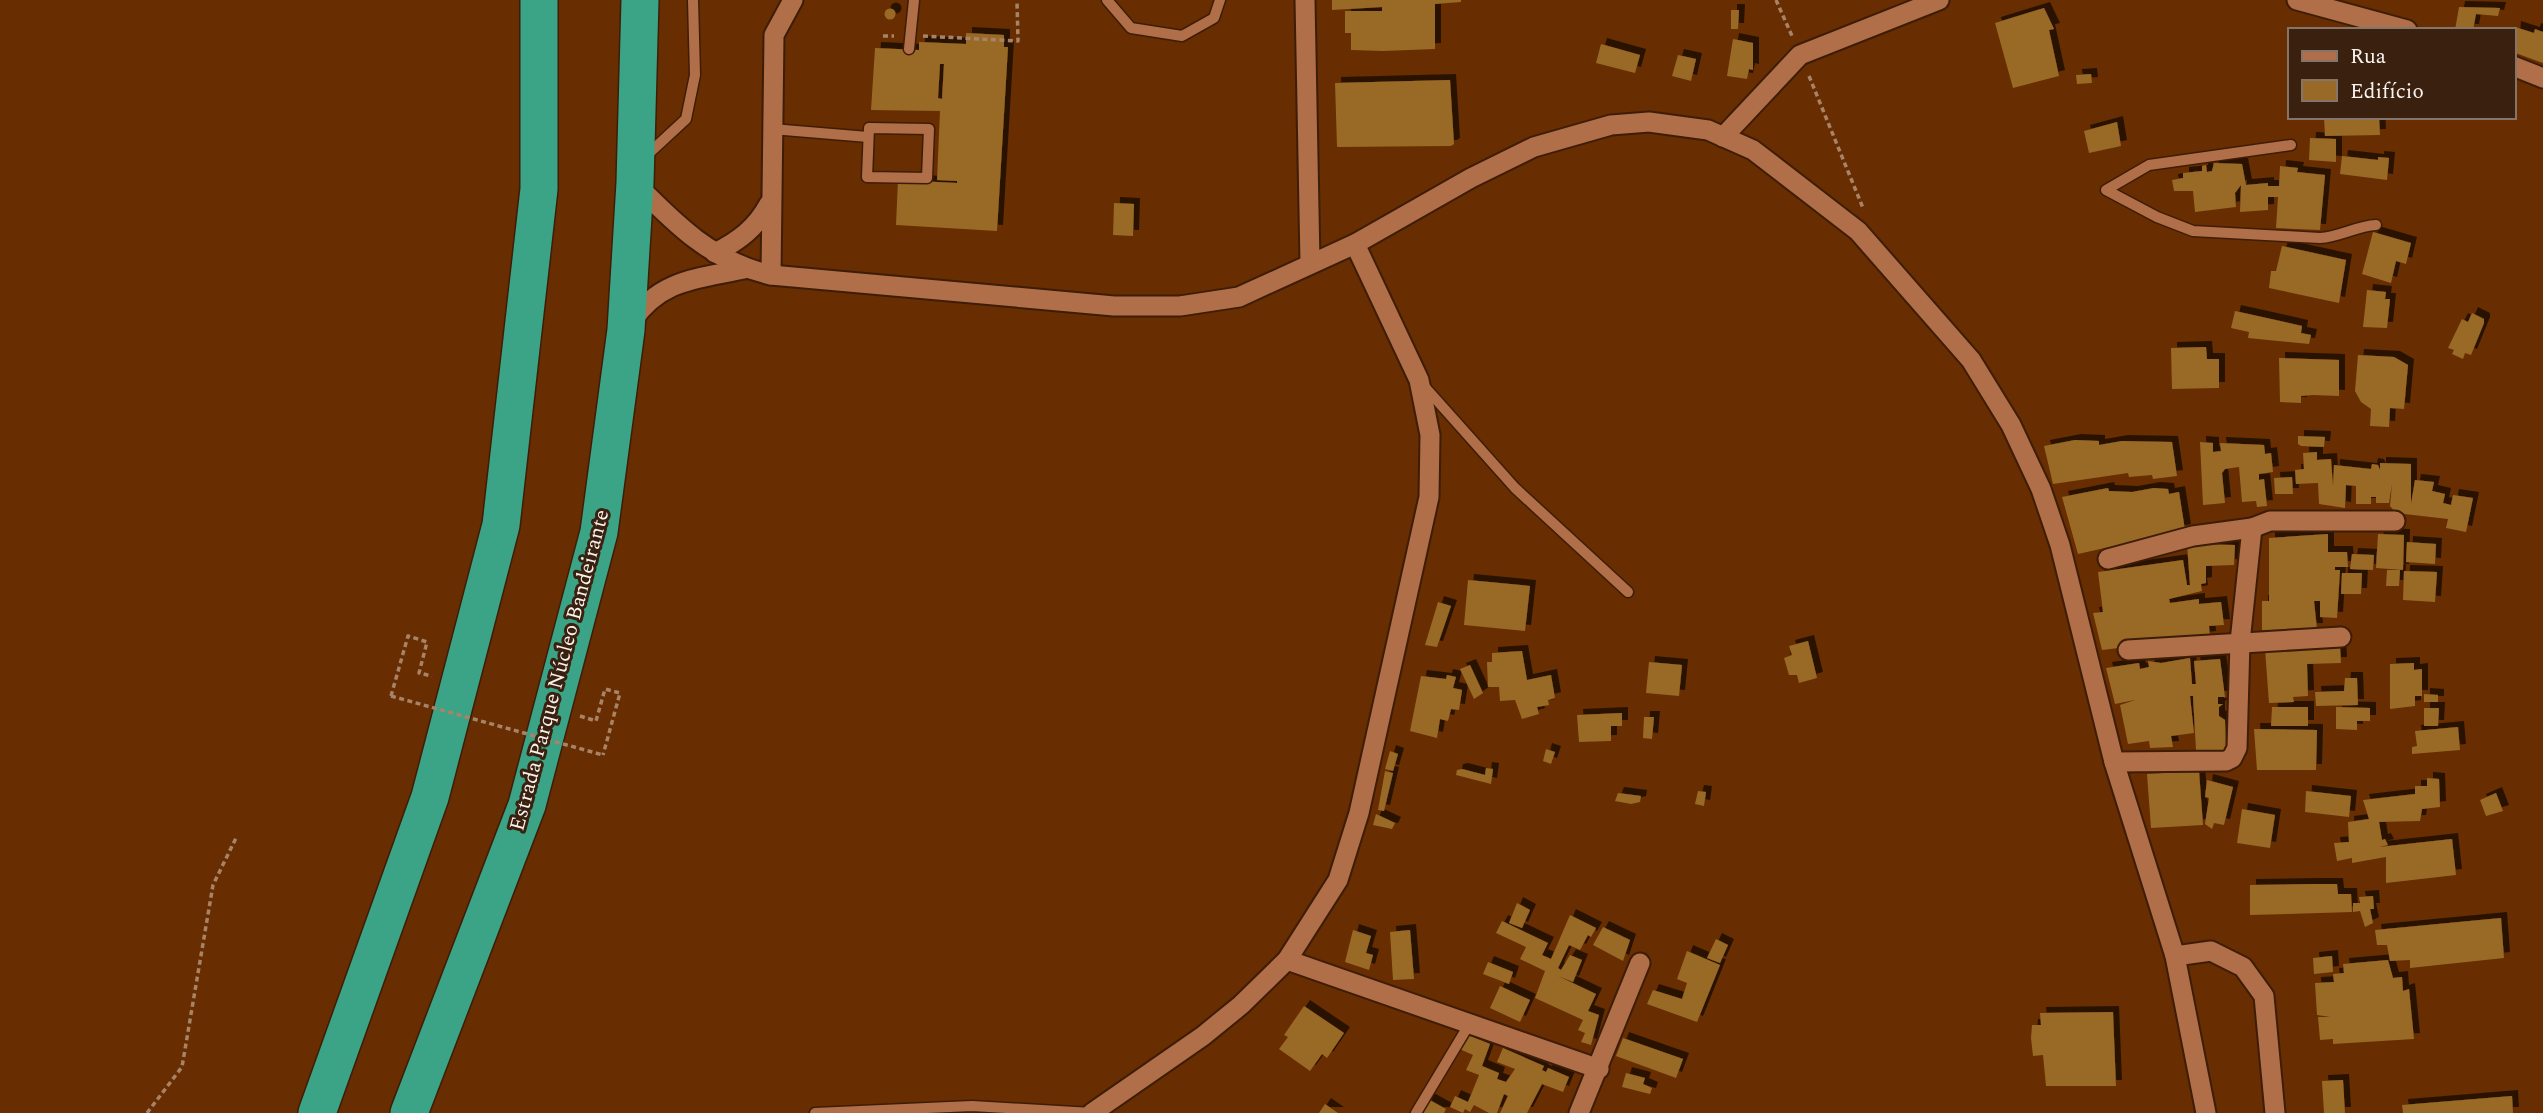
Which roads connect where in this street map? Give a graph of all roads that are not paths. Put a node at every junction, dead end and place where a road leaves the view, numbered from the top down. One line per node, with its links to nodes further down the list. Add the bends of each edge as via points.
1 (540, 0): 42 (highway, via 540,190 501,525 430,797)
2 (640, 0): 19 (highway, Estrada Parque Núcleo Bandeirante)
3 (693, 0): 19 (lane, via 695,75 686,119)
4 (793, 0): 15 (street, via 774,35)
5 (914, 0): 12 (lane)
6 (1107, 0): 7 (lane, via 1131,28 1182,36 1214,18)
7 (1220, 0)
8 (1306, 0): 24 (street)
9 (1939, 0): 17 (street, via 1800,55)
10 (2297, 0): 11 (street)
11 (2400, 28)
12 (909, 49)
13 (2515, 67): 14 (street)
14 (2543, 78)
15 (772, 128): 16 (lane); 20 (street)
16 (868, 137): 16 (lane, via 869,128 929,129 927,178 867,177)
17 (1723, 137): 22 (street, via 1708,130 1649,122 1611,125 1534,147); 36 (street, via 1753,150 1843,218 1971,360 2011,425 2041,489 2060,545)
18 (2291, 145): 21 (lane, via 2149,165 2106,190 2193,231 2320,238)
19 (635, 174): 23 (street, via 682,231); 27 (highway, Estrada Parque Núcleo Bandeirante)
20 (770, 203): 23 (street, via 758,224); 26 (street)
21 (2376, 225)
22 (1355, 244): 24 (street); 28 (street)
23 (715, 253): 25 (street)
24 (1310, 263): 26 (street, via 1239,297 1180,306 1114,306)
25 (744, 269): 26 (street); 27 (street, via 659,291)
26 (771, 275)
27 (626, 330): 43 (highway, Estrada Parque Núcleo Bandeirante, via 599,532 527,805)
28 (1419, 380): 32 (lane, via 1515,488); 38 (street, via 1430,435 1429,497 1359,813 1338,880)
29 (2395, 521): 30 (street, via 2270,521)
30 (2252, 528): 31 (street, via 2193,536); 34 (street)
31 (2109, 558)
32 (1628, 592)
33 (2341, 637): 34 (street)
34 (2240, 642): 35 (street); 36 (street, via 2237,748 2232,758)
35 (2128, 650)
36 (2114, 762): 37 (street)
37 (2175, 956): 48 (street); 49 (street, via 2211,951 2243,967 2263,996)
38 (1287, 960): 40 (street); 45 (street, via 1203,1036)
39 (1640, 963): 41 (street)
40 (1470, 1023): 41 (street); 46 (lane)
41 (1599, 1069): 47 (street)
42 (317, 1113)
43 (409, 1113)
44 (815, 1113): 45 (lane, via 972,1106)
45 (1092, 1113)
46 (1416, 1113)
47 (1579, 1113)
48 (2206, 1113)
49 (2275, 1113)

